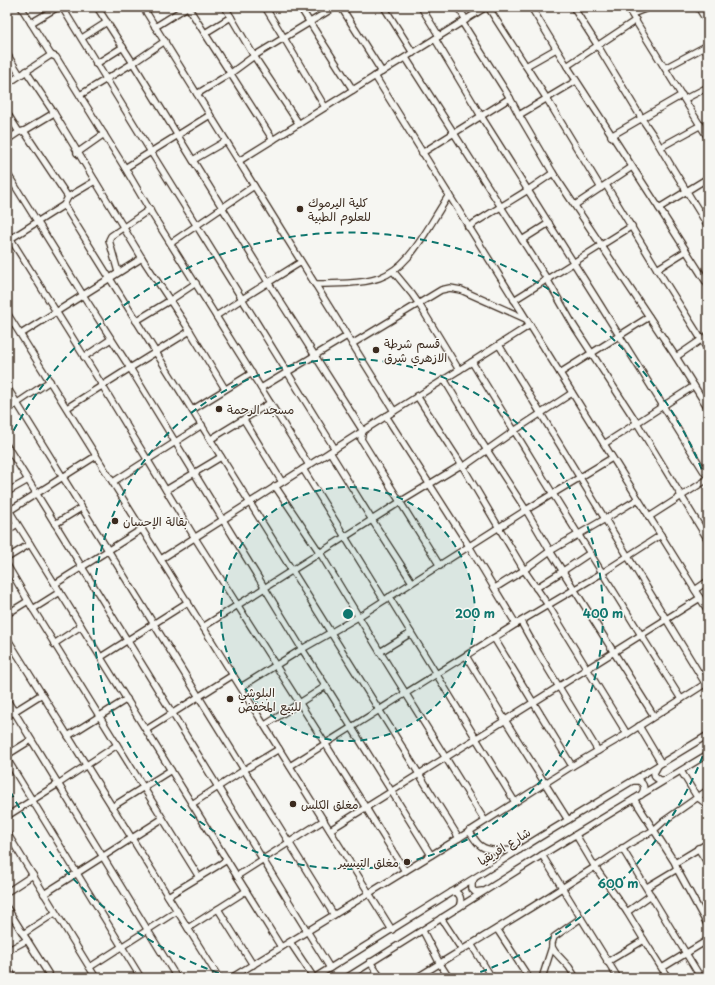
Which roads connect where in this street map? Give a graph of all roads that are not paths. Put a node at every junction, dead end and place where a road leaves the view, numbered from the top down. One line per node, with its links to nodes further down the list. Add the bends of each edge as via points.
1 (21, 7): 26 (street)
2 (58, 7): 26 (street)
3 (62, 7): 31 (street)
4 (97, 7): 25 (street)
5 (144, 7): 29 (street)
6 (187, 7): 29 (street); 30 (street)
7 (225, 7): 22 (street)
8 (265, 7): 32 (street)
9 (300, 7): 27 (street)
10 (335, 7): 27 (street)
11 (341, 7): 49 (street)
12 (384, 7): 39 (street)
13 (421, 7): 33 (street)
14 (458, 7): 24 (street)
15 (487, 7): 24 (street); 46 (street)
16 (531, 7): 38 (street)
17 (572, 7): 36 (street)
18 (628, 7): 21 (street)
19 (650, 7): 21 (street)
20 (698, 7): 28 (street)
21 (632, 14): 23 (street)
22 (231, 17): 30 (street); 42 (street)
23 (636, 20): 36 (street); 48 (street)
24 (464, 21): 33 (street); 61 (street)
25 (107, 22): 31 (street); 37 (street)
26 (31, 23): 41 (street)
27 (310, 23): 32 (street); 57 (street)
28 (708, 23)
29 (155, 27): 34 (street)
30 (205, 33): 51 (street)
31 (82, 38): 45 (street)
32 (284, 38): 42 (street); 63 (street)
33 (437, 38): 39 (street); 68 (street)
34 (164, 41): 44 (street); 58 (street)
35 (708, 45): 48 (street)
36 (598, 46): 47 (street); 69 (street)
37 (123, 47): 44 (street); 45 (street)
38 (556, 49): 46 (street); 47 (street)
39 (413, 53): 43 (street)
40 (7, 54): 50 (street)
41 (51, 55): 50 (street); 59 (street, via 56,57)
42 (254, 56): 51 (street); 70 (street)
43 (406, 58): 49 (street); 73 (street)
44 (133, 63): 53 (street); 75 (street)
45 (96, 64): 53 (street)
46 (526, 66): 62 (street)
47 (567, 66): 54 (street)
48 (665, 68): 60 (street)
49 (382, 72): 52 (street)
50 (23, 73): 55 (street); 65 (street)
51 (231, 73): 58 (street); 79 (street)
52 (375, 76): 57 (street); 84 (street)
53 (106, 79): 59 (street); 82 (street)
54 (576, 81): 62 (street); 77 (street)
55 (7, 84)
56 (708, 87): 60 (street)
57 (353, 90): 63 (street)
58 (197, 94): 66 (street)
59 (80, 95): 74 (street)
60 (683, 97): 69 (street); 71 (street)
61 (510, 98): 67 (street); 68 (street)
62 (546, 99): 67 (street); 94 (street)
63 (325, 107): 70 (street)
64 (7, 113): 72 (street)
65 (54, 113): 72 (street); 83 (street)
66 (210, 115): 75 (street); 80 (street)
67 (519, 115): 90 (street)
68 (481, 116): 73 (street); 95 (street)
69 (642, 119): 77 (street); 81 (street)
70 (299, 124): 79 (street)
71 (700, 126): 76 (street); 81 (street)
72 (22, 132): 78 (street); 98 (street)
73 (454, 133): 84 (street); 101 (street)
74 (104, 134): 83 (street); 88 (street)
75 (178, 135): 82 (street); 85 (street)
76 (707, 135)
77 (611, 136): 87 (street)
78 (7, 140)
79 (273, 140): 86 (street)
80 (226, 141): 85 (street); 86 (street)
81 (661, 147): 96 (street)
82 (150, 152): 88 (street); 107 (street)
83 (77, 153): 92 (street)
84 (422, 153): 97 (street)
85 (193, 160): 102 (street)
86 (239, 161): 93 (street)
87 (632, 167): 94 (street); 103 (street)
88 (125, 168): 104 (street)
89 (7, 173): 105 (street)
90 (553, 173): 95 (street); 100 (street)
91 (708, 178): 96 (street)
92 (95, 181): 98 (street); 110 (street)
93 (254, 186): 102 (street); 119 (street)
94 (603, 186): 100 (street); 108 (street)
95 (528, 190): 101 (street); 106 (street)
96 (686, 191): 103 (street); 109 (street)
97 (448, 195): 111 (street); 122 (street, via 412,252)
98 (68, 197): 99 (street)
99 (64, 205): 105 (street); 124 (street)
100 (575, 205): 116 (street)
101 (501, 207): 111 (street); 114 (street)
102 (222, 208): 107 (street); 126 (street)
103 (659, 208): 117 (street)
104 (150, 209): 110 (street); 115 (street)
105 (37, 222): 113 (street); 130 (street)
106 (549, 223): 114 (street); 120 (street)
107 (196, 226): 115 (street); 131 (street)
108 (632, 226): 116 (street); 121 (street)
109 (708, 226)
110 (123, 227): 118 (street); 123 (street, via 109,240)
111 (468, 227): 133 (street)
112 (7, 233): 113 (street)
113 (9, 240): 135 (street)
114 (522, 240): 125 (street)
115 (171, 243): 128 (street)
116 (602, 245): 120 (street); 138 (street)
117 (686, 251): 121 (street); 127 (street)
118 (142, 258): 123 (street); 132 (street)
119 (301, 262): 126 (street); 129 (street)
120 (573, 262): 125 (street); 145 (street)
121 (657, 269): 148 (street)
122 (393, 271): 129 (street, via 378,279 366,281); 134 (street)
123 (118, 272): 124 (street)
124 (110, 278): 130 (street); 140 (street)
125 (547, 279): 133 (street); 153 (street)
126 (268, 282): 131 (street); 154 (street)
127 (707, 282)
128 (196, 283): 132 (street); 137 (street)
129 (315, 284): 144 (street)
130 (83, 295): 135 (street); 147 (street)
131 (242, 298): 137 (street); 160 (street)
132 (169, 300): 140 (street); 142 (street)
133 (514, 300): 139 (street)
134 (419, 304): 139 (street, via 441,290 450,288 461,290); 149 (street); 159 (street)
135 (56, 312): 143 (street); 155 (street)
136 (7, 313): 143 (street)
137 (216, 316): 161 (street)
138 (649, 317): 145 (street); 156 (street)
139 (526, 319): 141 (street)
140 (136, 320): 152 (street)
141 (530, 325): 150 (street); 162 (street)
142 (190, 331): 152 (street); 169 (street)
143 (21, 334): 164 (street)
144 (347, 336): 149 (street); 154 (street)
145 (620, 336): 153 (street); 175 (street)
146 (708, 336): 148 (street)
147 (111, 339): 155 (street); 158 (street)
148 (701, 340): 151 (street); 156 (street)
149 (352, 344): 179 (street)
150 (499, 345): 157 (street); 180 (street)
151 (708, 350)
152 (156, 352): 158 (street); 178 (street)
153 (592, 354): 162 (street); 183 (street)
154 (315, 355): 160 (street); 185 (street)
155 (84, 357): 165 (street)
156 (676, 357): 166 (street)
157 (472, 362): 159 (street); 186 (street)
158 (130, 368): 165 (street); 188 (street)
159 (459, 370): 163 (street)
160 (287, 372): 168 (street); 191 (street)
161 (252, 373): 168 (street); 169 (street)
162 (560, 373): 170 (street)
163 (444, 379): 171 (street); 192 (street)
164 (50, 381): 173 (street); 176 (street)
165 (102, 385): 176 (street); 196 (street)
166 (694, 386): 174 (street); 175 (street)
167 (7, 387): 173 (street)
168 (261, 388): 172 (street)
169 (225, 389): 178 (street)
170 (572, 393): 180 (street); 189 (street)
171 (417, 396): 179 (street); 198 (street)
172 (270, 403): 182 (street); 197 (street)
173 (17, 404): 177 (street); 201 (street)
174 (707, 405)
175 (663, 406): 183 (street); 203 (street)
176 (67, 408): 193 (street)
177 (7, 410)
178 (192, 410): 184 (street)
179 (394, 411): 181 (street)
180 (541, 413): 186 (street); 202 (street)
181 (386, 416): 185 (street); 207 (street)
182 (244, 420): 187 (street); 206 (street)
183 (636, 423): 189 (street); 213 (street)
184 (202, 425): 187 (street); 188 (street)
185 (363, 431): 191 (street); 216 (street, via 361,440)
186 (514, 431): 192 (street); 212 (street)
187 (210, 439): 194 (street)
188 (175, 442): 196 (street); 200 (street)
189 (604, 444): 195 (street)
190 (7, 446): 204 (street)
191 (332, 450): 197 (street); 223 (street)
192 (487, 450): 198 (street); 219 (street)
193 (96, 456): 201 (street); 205 (street)
194 (221, 457): 200 (street); 215 (street)
195 (612, 458): 202 (street); 214 (street)
196 (148, 459): 205 (street); 209 (street)
197 (309, 465): 199 (street)
198 (462, 466): 207 (street); 226 (street)
199 (303, 469): 206 (street); 231 (street)
200 (194, 473): 209 (street); 222 (street)
201 (62, 477): 211 (street); 217 (street)
202 (580, 477): 212 (street); 221 (street)
203 (708, 478): 213 (street)
204 (28, 480): 210 (street); 211 (street)
205 (113, 482): 227 (street)
206 (282, 482): 208 (street)
207 (430, 484): 216 (street); 235 (street)
208 (275, 486): 215 (street); 238 (street)
209 (166, 490): 232 (street)
210 (7, 492)
211 (36, 494): 218 (street); 225 (street)
212 (553, 494): 219 (street); 229 (street)
213 (681, 496): 220 (street); 233 (street)
214 (638, 499): 220 (street); 221 (street)
215 (250, 502): 222 (street); 247 (street)
216 (400, 502): 223 (street); 244 (street)
217 (81, 508): 225 (street); 236 (street)
218 (8, 509): 224 (street)
219 (526, 510): 226 (street); 237 (street)
220 (649, 517): 230 (street)
221 (606, 519): 229 (street); 240 (street)
222 (223, 520): 232 (street); 253 (street)
223 (372, 520): 231 (street); 251 (street)
224 (17, 524): 228 (street); 234 (street)
225 (55, 524): 245 (street)
226 (499, 528): 235 (street); 246 (street)
227 (142, 529): 236 (street); 242 (street)
228 (7, 531)
229 (578, 534): 237 (street); 239 (street)
230 (661, 535): 240 (street); 257 (street)
231 (345, 537): 238 (street); 259 (street)
232 (194, 538): 242 (street); 263 (street)
233 (708, 540)
234 (30, 544): 241 (street); 252 (street)
235 (469, 546): 244 (street); 254 (street)
236 (108, 551): 245 (street); 271 (street)
237 (550, 551): 246 (street); 248 (street)
238 (320, 553): 247 (street); 268 (street)
239 (590, 553): 248 (street); 249 (street)
240 (628, 557): 249 (street); 269 (street)
241 (7, 558)
242 (161, 559): 262 (street)
243 (7, 565): 261 (street)
244 (440, 566): 251 (street)
245 (82, 567): 252 (street); 279 (street)
246 (524, 570): 254 (street); 255 (street)
247 (292, 571): 253 (street); 274 (street)
248 (563, 571): 255 (street); 256 (street)
249 (602, 573): 256 (street); 276 (street)
250 (708, 581): 257 (street)
251 (412, 582): 259 (street)
252 (55, 584): 258 (street)
253 (264, 588): 263 (street); 281 (street)
254 (494, 588): 270 (street)
255 (536, 588): 264 (street)
256 (575, 590): 264 (street); 283 (street)
257 (695, 590): 260 (street)
258 (60, 592): 265 (street); 272 (street)
259 (387, 598): 268 (street); 275 (street)
260 (700, 598): 266 (street); 269 (street)
261 (28, 601): 265 (street); 267 (street)
262 (188, 602): 271 (street); 273 (street)
263 (238, 604): 273 (street); 286 (street)
264 (548, 605): 270 (street); 287 (street)
265 (33, 609): 280 (street)
266 (708, 611)
267 (7, 614)
268 (358, 617): 274 (street); 282 (street)
269 (666, 619): 276 (street); 290 (street)
270 (519, 623): 278 (street); 292 (street)
271 (153, 624): 279 (street); 296 (street)
272 (81, 626): 280 (street); 285 (street)
273 (203, 627): 288 (street)
274 (331, 632): 281 (street); 302 (street)
275 (411, 633): 282 (street); 289 (street)
276 (641, 635): 283 (street); 298 (street)
277 (7, 638): 294 (street)
278 (494, 638): 284 (street); 300 (street)
279 (127, 640): 285 (street); 304 (street)
280 (54, 644): 306 (street)
281 (302, 649): 286 (street); 291 (street)
282 (380, 652): 295 (street)
283 (614, 652): 287 (street); 307 (street)
284 (466, 656): 289 (street); 308 (street)
285 (101, 657): 297 (street)
286 (276, 665): 293 (street); 301 (street)
287 (587, 668): 292 (street); 313 (street)
288 (234, 675): 293 (street); 296 (street)
289 (436, 675): 295 (street); 316 (street)
290 (707, 682): 298 (street)
291 (326, 686): 301 (street); 311 (street)
292 (559, 686): 300 (street); 321 (street)
293 (241, 687): 309 (street)
294 (42, 694): 303 (street); 315 (street)
295 (406, 694): 302 (street); 324 (street)
296 (198, 697): 304 (street); 331 (street)
297 (127, 699): 306 (street); 312 (street)
298 (680, 699): 307 (street)
299 (7, 700): 303 (street)
300 (533, 702): 308 (street); 329 (street)
301 (299, 703): 309 (street); 318 (street)
302 (380, 710): 311 (street); 333 (street)
303 (14, 712): 305 (street); 317 (street)
304 (172, 713): 312 (street); 339 (street)
305 (7, 716)
306 (99, 716): 315 (street); 319 (street)
307 (654, 716): 310 (street)
308 (505, 720): 316 (street); 337 (street)
309 (265, 725): 320 (street)
310 (639, 726): 313 (street); 326 (street)
311 (352, 728): 318 (street); 341 (street)
312 (146, 730): 330 (street)
313 (627, 734): 321 (street)
314 (708, 735): 326 (street, شارع افريقيا)
315 (68, 736): 327 (street)
316 (475, 739): 324 (street); 345 (street)
317 (31, 740): 323 (street); 336 (street)
318 (326, 744): 328 (street); 349 (street)
319 (117, 745): 327 (street); 338 (street)
320 (279, 748): 328 (street); 331 (street)
321 (598, 751): 329 (street)
322 (708, 754): 332 (street)
323 (7, 755)
324 (446, 757): 333 (street); 354 (street)
325 (7, 759): 344 (street)
326 (660, 764): 334 (street, via 655,770 655,777 661,781); 335 (street, شارع افريقيا)
327 (87, 766): 336 (street); 348 (street)
328 (290, 766): 352 (street)
329 (572, 766): 337 (street)
330 (171, 770): 338 (street); 346 (street)
331 (244, 770): 339 (street); 362 (street)
332 (681, 771): 334 (street); 342 (street)
333 (419, 774): 341 (street); 361 (street)
334 (668, 779): 343 (street)
335 (632, 781): 343 (street, via 639,780 644,786 644,791); 353 (street, شارع افريقيا)
336 (58, 784): 344 (street); 369 (street)
337 (545, 784): 345 (street); 353 (street)
338 (143, 787): 348 (street); 351 (street)
339 (218, 787): 346 (street); 370 (street)
340 (708, 790): 342 (street)
341 (392, 792): 349 (street); 367 (street)
342 (697, 797): 347 (street); 356 (street)
343 (637, 798): 356 (street); 359 (street)
344 (32, 800): 350 (street); 377 (street)
345 (515, 802): 354 (street)
346 (192, 804): 371 (street)
347 (708, 805)
348 (112, 807): 360 (street)
349 (366, 808): 355 (street); 376 (street)
350 (7, 816)
351 (162, 818): 360 (street); 380 (street)
352 (324, 820): 355 (street); 362 (street)
353 (568, 820): 366 (street, شارع افريقيا)
354 (485, 821): 357 (street)
355 (330, 830): 388 (street)
356 (654, 830): 364 (street); 372 (street)
357 (469, 831): 361 (street); 366 (street, via 484,848)
358 (7, 835): 378 (street)
359 (576, 835): 368 (street); 374 (street)
360 (132, 838): 369 (street); 391 (street)
361 (459, 838): 367 (street)
362 (289, 842): 370 (street); 398 (street)
363 (708, 843): 365 (street)
364 (622, 848): 374 (street); 382 (street)
365 (698, 848): 372 (street); 373 (street)
366 (519, 850): 381 (street, شارع افريقيا)
367 (431, 855): 376 (street)
368 (542, 855): 383 (street); 385 (street)
369 (103, 857): 377 (street); 404 (street)
370 (263, 859): 379 (street); 406 (street)
371 (227, 860): 379 (street); 380 (street)
372 (675, 863): 375 (street)
373 (708, 864)
374 (595, 867): 383 (street); 396 (street)
375 (677, 869): 382 (street); 401 (street)
376 (405, 871): 388 (street)
377 (77, 873): 389 (street); 414 (street)
378 (33, 876): 386 (street); 389 (street)
379 (237, 876): 384 (street)
380 (198, 877): 391 (street)
381 (476, 877): 385 (street, via 472,885 473,890); 387 (street, شارع افريقيا)
382 (647, 887): 390 (street)
383 (562, 888): 400 (street); 403 (street)
384 (246, 891): 394 (street); 415 (street)
385 (485, 891): 392 (street)
386 (7, 892)
387 (451, 892): 392 (street, via 460,896); 405 (street, شارع افريقيا)
388 (369, 893): 398 (street); 405 (street)
389 (44, 894): 397 (street)
390 (651, 895): 396 (street); 419 (street)
391 (168, 896): 395 (street)
392 (458, 907): 399 (street)
393 (7, 908): 408 (street)
394 (218, 909): 402 (street); 423 (street)
395 (177, 912): 402 (street); 404 (street)
396 (627, 912): 410 (street)
397 (55, 913): 408 (street); 425 (street)
398 (334, 915): 406 (street)
399 (441, 918): 407 (street); 417 (street)
400 (581, 918): 416 (street, via 554,936); 421 (street)
401 (708, 926)
402 (188, 928): 433 (street)
403 (496, 929): 413 (street); 441 (street)
404 (148, 930): 414 (street); 432 (street)
405 (392, 930): 426 (street, شارع افريقيا)
406 (307, 931): 412 (street); 426 (street)
407 (422, 931): 420 (street); 422 (street)
408 (23, 934): 409 (street)
409 (27, 940): 418 (street); 430 (street)
410 (644, 940): 421 (street); 427 (street)
411 (708, 940): 419 (street)
412 (290, 942): 415 (street); 435 (street)
413 (472, 944): 417 (street); 440 (street)
414 (122, 947): 425 (street); 431 (street)
415 (281, 947): 423 (street)
416 (552, 947): 442 (street); 443 (street)
417 (462, 950): 422 (street)
418 (7, 951)
419 (687, 953): 427 (street); 446 (street)
420 (370, 962): 436 (street); 437 (street)
421 (607, 962): 444 (street)
422 (440, 964): 438 (street); 439 (street)
423 (253, 965): 434 (street)
424 (7, 966): 429 (street)
425 (90, 967): 428 (street)
426 (330, 968): 435 (street, شارع افريقيا)
427 (662, 968): 445 (street)
428 (94, 977)
429 (14, 978)
430 (51, 978)
431 (141, 978)
432 (177, 978)
433 (219, 978)
434 (231, 978)
435 (314, 978)
436 (346, 978)
437 (381, 978)
438 (416, 978)
439 (449, 978)
440 (492, 978)
441 (529, 978)
442 (542, 978)
443 (576, 978)
444 (618, 978)
445 (668, 978)
446 (701, 978)

